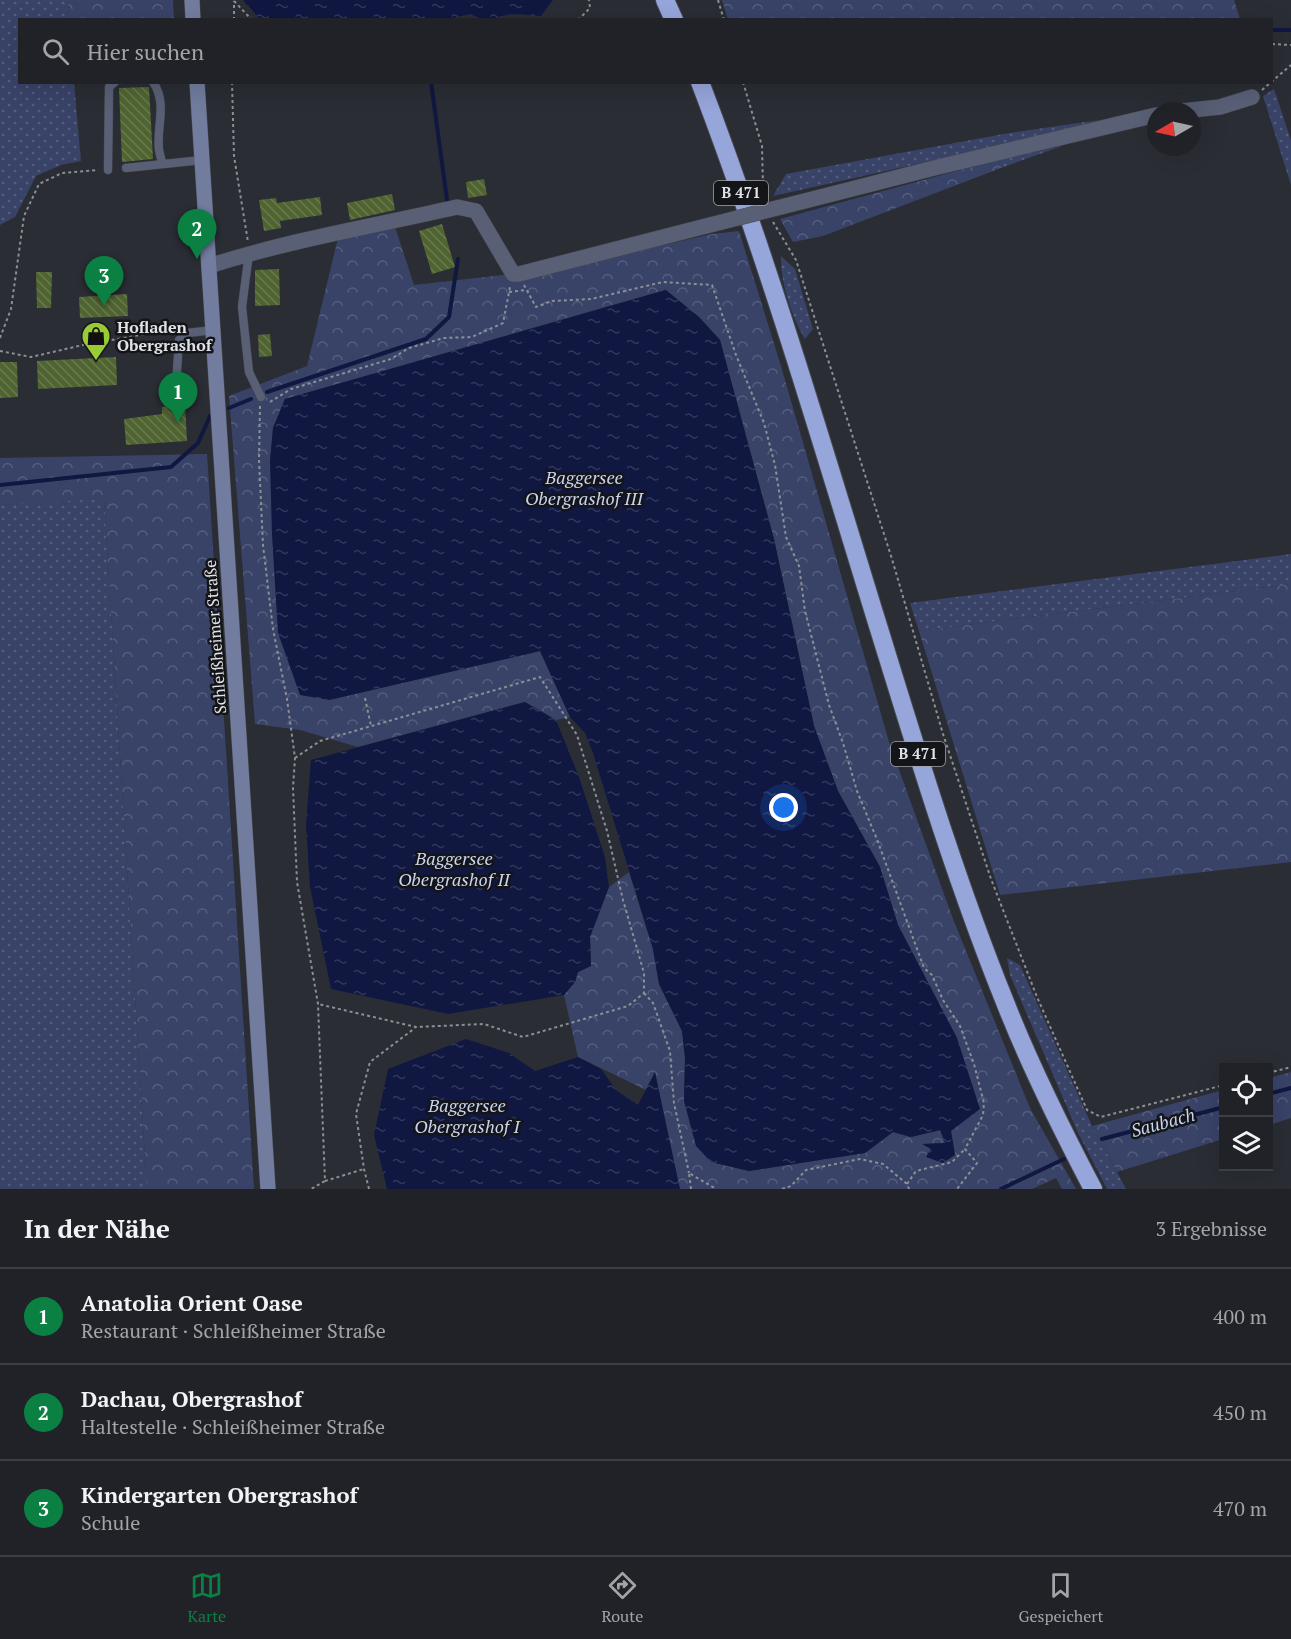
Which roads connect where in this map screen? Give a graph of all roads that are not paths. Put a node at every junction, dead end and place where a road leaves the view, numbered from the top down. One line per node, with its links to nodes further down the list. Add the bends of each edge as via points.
1 (192, 0): 3 (main road)
2 (665, 0): 4 (highway)
3 (193, 18)
4 (673, 18)
5 (113, 84): 15 (lane, via 109,87)
6 (154, 84): 13 (lane, via 161,97 159,148)
7 (197, 84): 12 (main road, Schleißheimer Straße)
8 (701, 84): 22 (highway, B 471, via 759,244 965,896 1005,1004)
9 (1252, 97): 10 (street)
10 (1201, 109)
11 (1147, 117): 16 (street, bridge, via 516,274 476,211 457,207)
12 (202, 160): 13 (lane); 17 (main road, Schleißheimer Straße)
13 (163, 164): 14 (lane)
14 (126, 168)
15 (108, 170)
16 (249, 253): 17 (street); 19 (lane, via 242,307 249,372)
17 (209, 266): 18 (main road, Schleißheimer Straße)
18 (214, 330): 20 (lane, via 187,333 179,340); 21 (main road, Schleißheimer Straße)
19 (261, 397)
20 (175, 400)
21 (268, 1189)
22 (1093, 1189)

